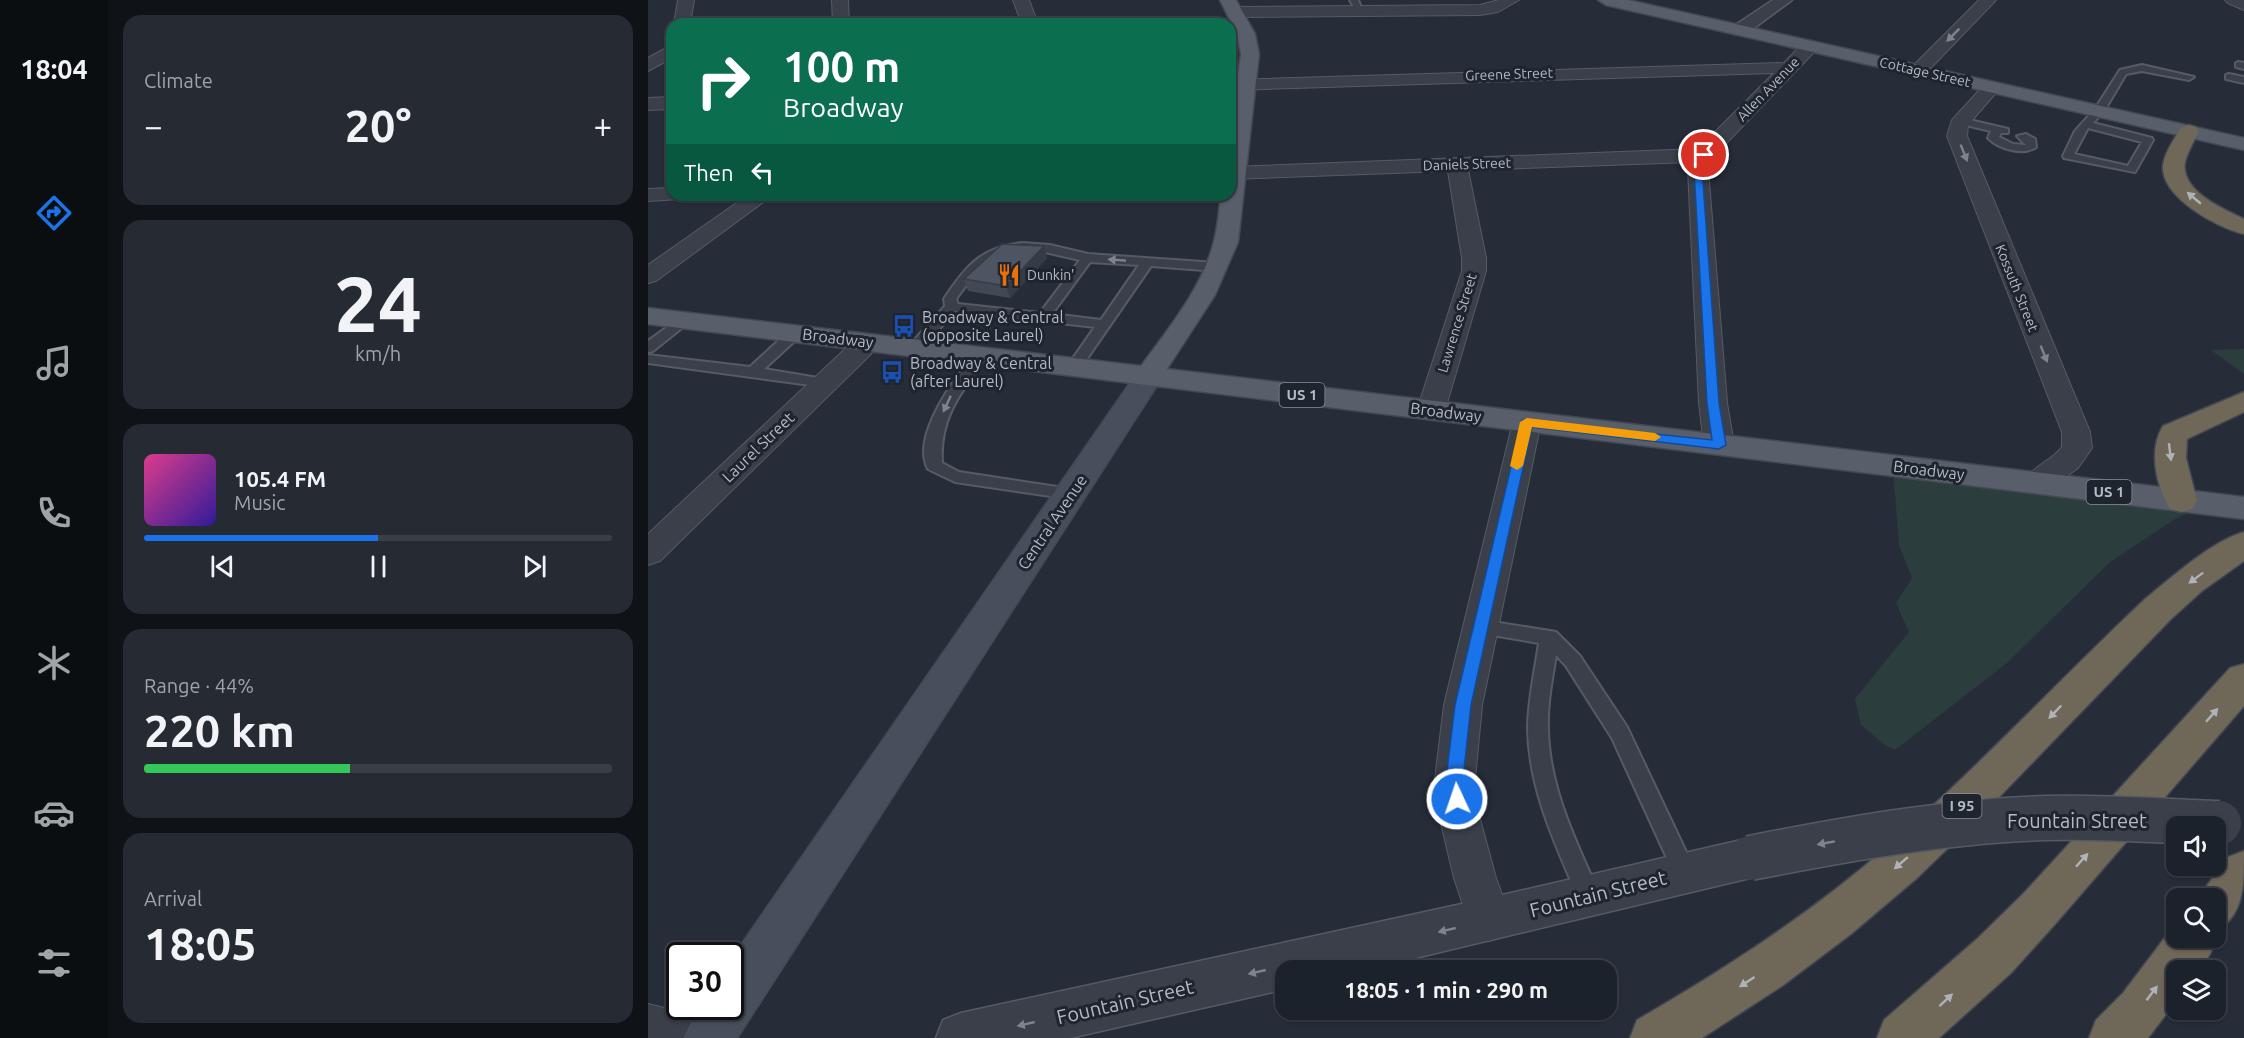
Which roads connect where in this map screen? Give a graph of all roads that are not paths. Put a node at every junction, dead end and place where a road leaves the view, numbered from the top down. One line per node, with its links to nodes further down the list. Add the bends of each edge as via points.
1 (686, 0): 12 (street)
2 (840, 0): 13 (street)
3 (1021, 0): 14 (street)
4 (1512, 0): 11 (street, via 1492,9)
5 (1606, 0): 15 (main road, Cottage Street)
6 (1784, 0): 15 (street)
7 (1988, 0): 20 (street, one-way to 20)
8 (2233, 0): 9 (street)
9 (2244, 4)
10 (1232, 6): 11 (street); 24 (main road, Central Avenue, via 1249,44)
11 (1357, 6)
12 (683, 18)
13 (841, 18)
14 (1028, 18)
15 (1740, 30): 16 (main road, Cottage Street)
16 (1810, 46): 19 (street, Allen Avenue); 20 (main road, Cottage Street)
17 (666, 54): 18 (street)
18 (648, 66)
19 (1789, 68): 24 (street, Greene Street); 34 (street, Allen Avenue)
20 (1918, 71): 25 (main road, Cottage Street)
21 (2189, 76): 29 (lane, via 2142,68 2122,72)
22 (2229, 77): 23 (lane)
23 (2244, 80)
24 (1238, 85): 28 (main road, Central Avenue)
25 (1991, 88): 29 (main road, Cottage Street); 30 (street)
26 (666, 103): 27 (street)
27 (648, 104)
28 (1236, 114)
29 (2093, 118): 29 (lane, via 2078,131 2068,156 2131,170 2148,140); 31 (main road, Cottage Street)
30 (1961, 121): 32 (lane, via 2000,130 1993,138 2000,144 2031,147 2031,141); 65 (street, Kossuth Street, one-way to 65, via 1957,136 2076,432 2077,448 2067,461)
31 (2189, 130): 33 (main road, Cottage Street); 41 (highway, one-way to 31, via 2212,211 2182,186 2175,174 2175,164)
32 (2022, 136)
33 (2244, 144)
34 (1704, 155): 35 (street, Daniels Street); 64 (street, via 1698,169)
35 (1457, 164): 36 (street, Daniels Street); 62 (street, Lawrence Street, via 1474,271)
36 (1236, 173)
37 (666, 194): 38 (street)
38 (648, 195)
39 (754, 201): 45 (street)
40 (1230, 201): 44 (main road, Central Avenue, via 1226,242)
41 (2244, 227)
42 (1087, 258): 43 (lane, one-way to 42); 46 (lane, via 1029,247 1005,248 986,257 964,280 950,299); 48 (lane)
43 (1148, 262): 44 (lane); 50 (lane)
44 (1217, 267): 59 (main road, Central Avenue)
45 (648, 276)
46 (952, 307): 48 (lane); 54 (lane)
47 (648, 316): 49 (main road, Broadway / US 1)
48 (1044, 316): 50 (lane)
49 (683, 320): 51 (main road, Broadway / US 1); 53 (lane)
50 (1104, 324): 57 (lane)
51 (795, 333): 52 (main road, Broadway / US 1); 58 (lane)
52 (868, 342): 54 (main road, Broadway / US 1); 60 (street, Laurel Street)
53 (648, 348)
54 (915, 348): 55 (main road, Broadway / US 1)
55 (980, 356): 57 (main road, Broadway / US 1); 66 (lane, one-way to 66, via 942,414 934,439 934,465 955,477)
56 (648, 359): 58 (lane)
57 (1074, 367): 59 (main road, Broadway / US 1)
58 (753, 372): 60 (lane)
59 (1149, 376): 62 (main road, Broadway / US 1); 66 (main road, Central Avenue)
60 (825, 383): 70 (street, Laurel Street)
61 (2244, 401): 67 (highway, one-way to 67, via 2174,433 2169,452)
62 (1431, 410): 63 (main road, Broadway / US 1)
63 (1527, 422): 64 (main road, Broadway / US 1); 71 (street)
64 (1719, 445): 65 (main road, Broadway / US 1)
65 (2038, 482): 67 (main road, Broadway / US 1)
66 (1071, 494): 81 (main road, Central Avenue)
67 (2181, 501): 68 (main road, Broadway / US 1)
68 (2234, 507)
69 (2244, 544): 87 (highway, I 95, one-way to 87, via 2158,609 1974,795 1885,877 1773,965)
70 (648, 553)
71 (1481, 627): 72 (lane); 79 (street, via 1463,705 1455,779 1463,829)
72 (1549, 637): 76 (lane, via 1573,661 1620,733); 77 (lane, via 1538,728 1541,762 1549,799)
73 (2244, 679): 88 (highway, one-way to 73, via 2025,924)
74 (2231, 824): 76 (street, Fountain Street, one-way to 76, bridge, via 2045,818 1968,823 1894,831)
75 (2244, 872): 78 (highway)
76 (1685, 873): 77 (street, Fountain Street)
77 (1589, 896): 79 (street, Fountain Street)
78 (2226, 896)
79 (1490, 920): 86 (street, Fountain Street, one-way to 86)
80 (2186, 948): 89 (highway, one-way to 80)
81 (744, 984)
82 (720, 1020): 85 (main road, Central Avenue)
83 (648, 1028): 84 (street)
84 (689, 1038)
85 (708, 1038)
86 (962, 1038)
87 (1655, 1038)
88 (1902, 1038)
89 (2114, 1038)

